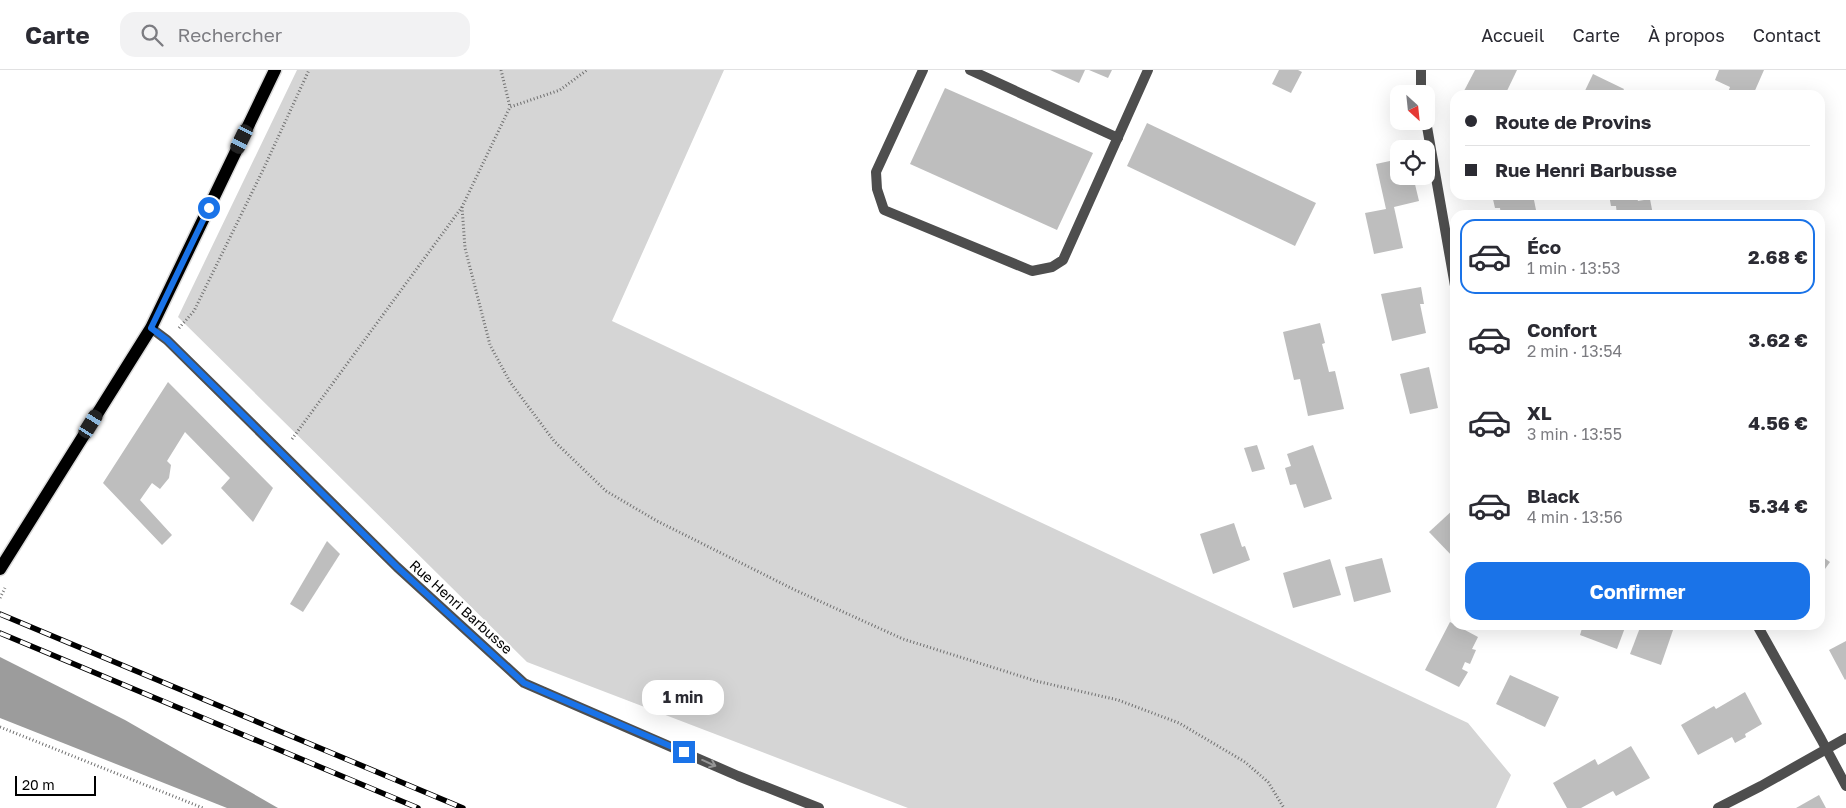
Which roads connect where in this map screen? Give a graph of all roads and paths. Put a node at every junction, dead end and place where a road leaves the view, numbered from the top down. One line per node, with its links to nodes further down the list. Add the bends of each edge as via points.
1 (275, 70): 15 (main road)
2 (309, 70): 16 (path, via 194,311)
3 (501, 70): 10 (path)
4 (587, 70): 10 (path, via 560,90)
5 (923, 70): 12 (street, via 876,172 877,189 884,210 1032,271 1052,267 1064,260)
6 (970, 70): 12 (street)
7 (1148, 70): 12 (street)
8 (1421, 70): 9 (street)
9 (1421, 85)
10 (510, 107): 13 (path)
11 (1428, 130): 14 (street)
12 (1118, 138)
13 (462, 207): 17 (path); 26 (path, via 465,248 490,345 510,382 554,442 606,491 657,521 903,639 1036,681 1118,700 1179,723 1245,762 1268,782)
14 (1450, 258)
15 (151, 328): 16 (street, Rue Henri Barbusse); 18 (main road)
16 (167, 340): 17 (street, Rue Henri Barbusse)
17 (281, 453): 25 (street, Rue Henri Barbusse, one-way to 25, via 397,567 524,683)
18 (0, 569)
19 (1760, 630): 22 (street)
20 (0, 727): 24 (path)
21 (1846, 738): 22 (street)
22 (1827, 749): 23 (street); 27 (street)
23 (1846, 786)
24 (203, 808)
25 (819, 808)
26 (1284, 808)
27 (1718, 808)

